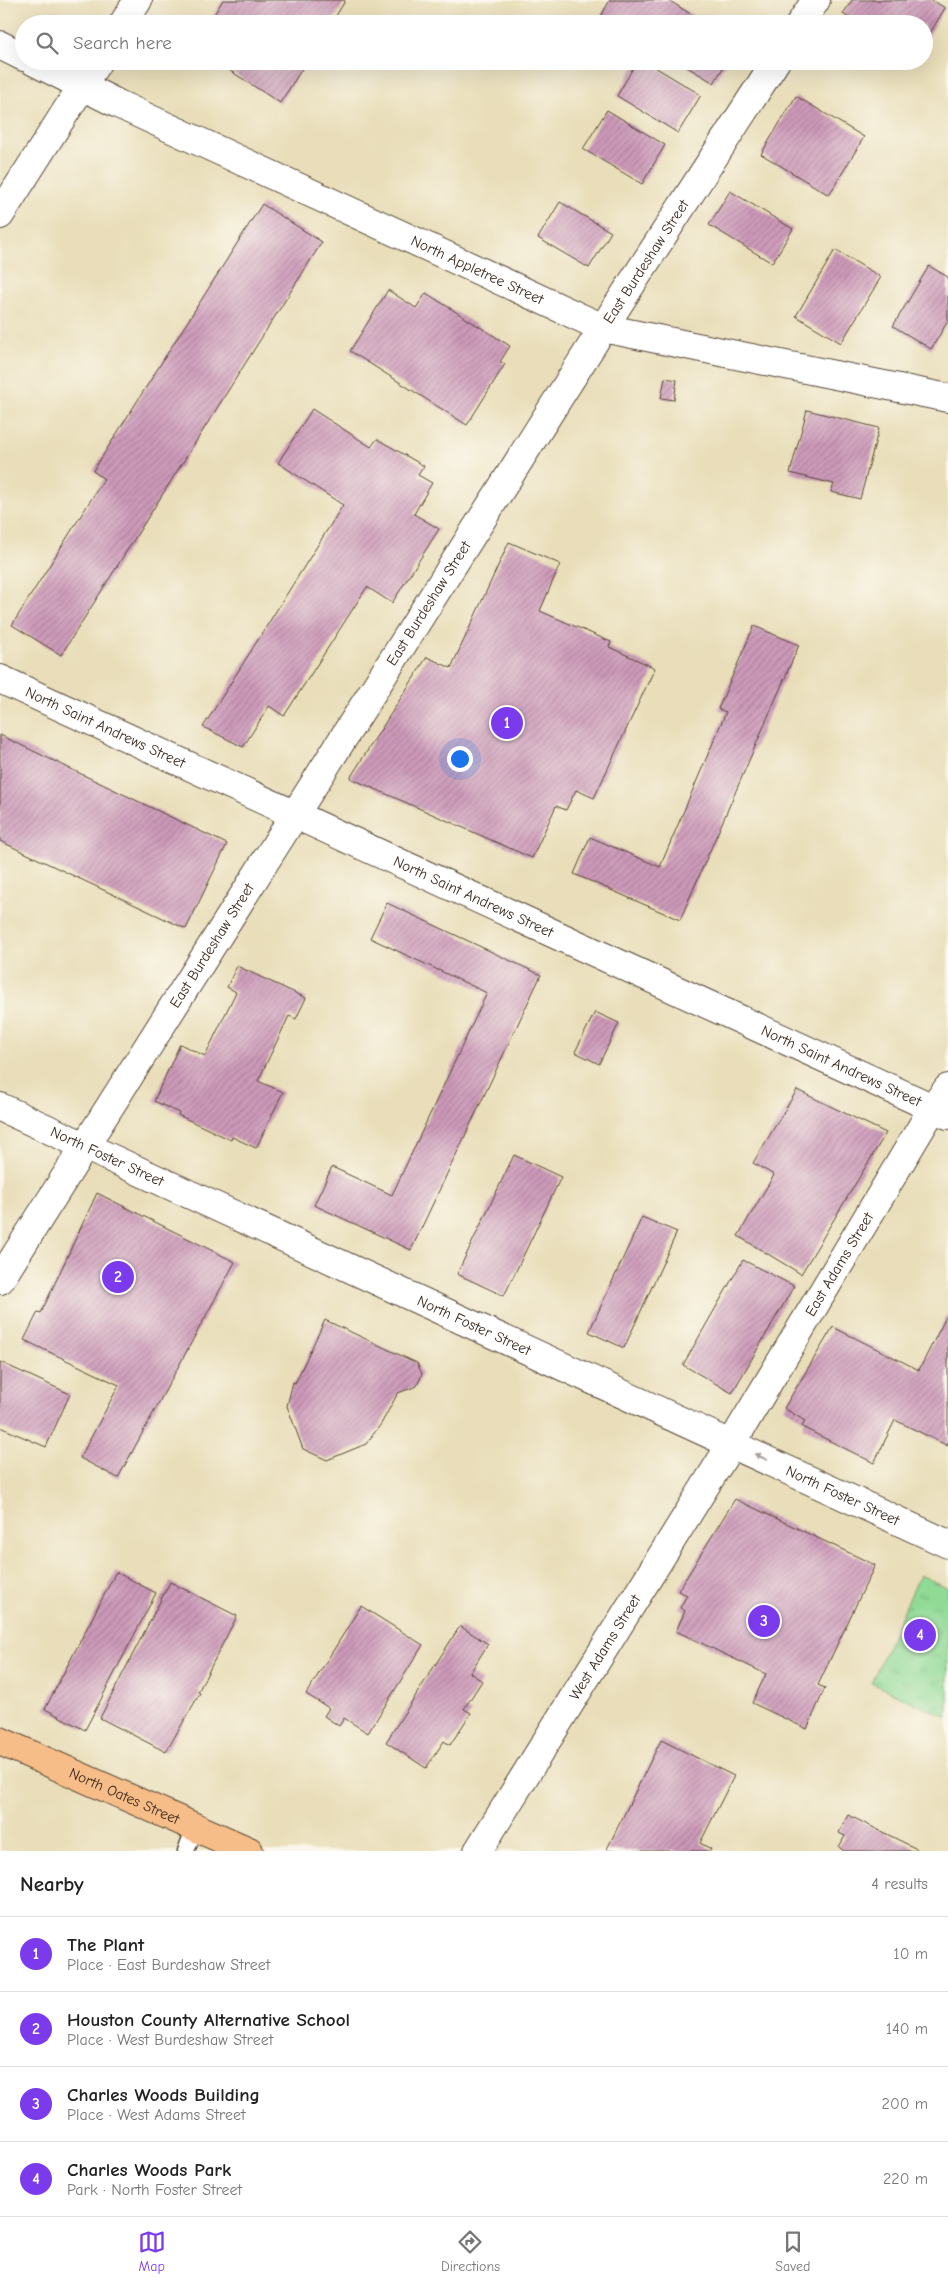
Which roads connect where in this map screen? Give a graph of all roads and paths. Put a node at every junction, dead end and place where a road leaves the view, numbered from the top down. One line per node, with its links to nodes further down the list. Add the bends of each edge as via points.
1 (138, 0): 3 (street)
2 (816, 0): 4 (street)
3 (129, 15)
4 (806, 15)
5 (0, 46): 6 (street)
6 (15, 53)
7 (52, 70): 10 (street, North Appletree Street)
8 (92, 70): 10 (street)
9 (770, 70): 12 (street, East Burdeshaw Street)
10 (83, 85): 11 (street); 12 (street, North Appletree Street)
11 (0, 215)
12 (603, 328): 13 (street, North Appletree Street); 15 (street, East Burdeshaw Street)
13 (948, 398)
14 (0, 679): 15 (street, North Saint Andrews Street)
15 (296, 815): 16 (street, North Saint Andrews Street); 18 (street, East Burdeshaw Street)
16 (943, 1104): 20 (street, East Adams Street)
17 (0, 1107): 18 (street, North Foster Street)
18 (84, 1146): 19 (street, East Burdeshaw Street); 20 (street, North Foster Street)
19 (0, 1280)
20 (732, 1443): 21 (street, North Foster Street, one-way to 20); 25 (street, West Adams Street)
21 (948, 1544)
22 (0, 1741): 23 (main road, North Oates Street)
23 (191, 1839): 24 (main road, North Oates Street)
24 (249, 1851)
25 (478, 1851)

